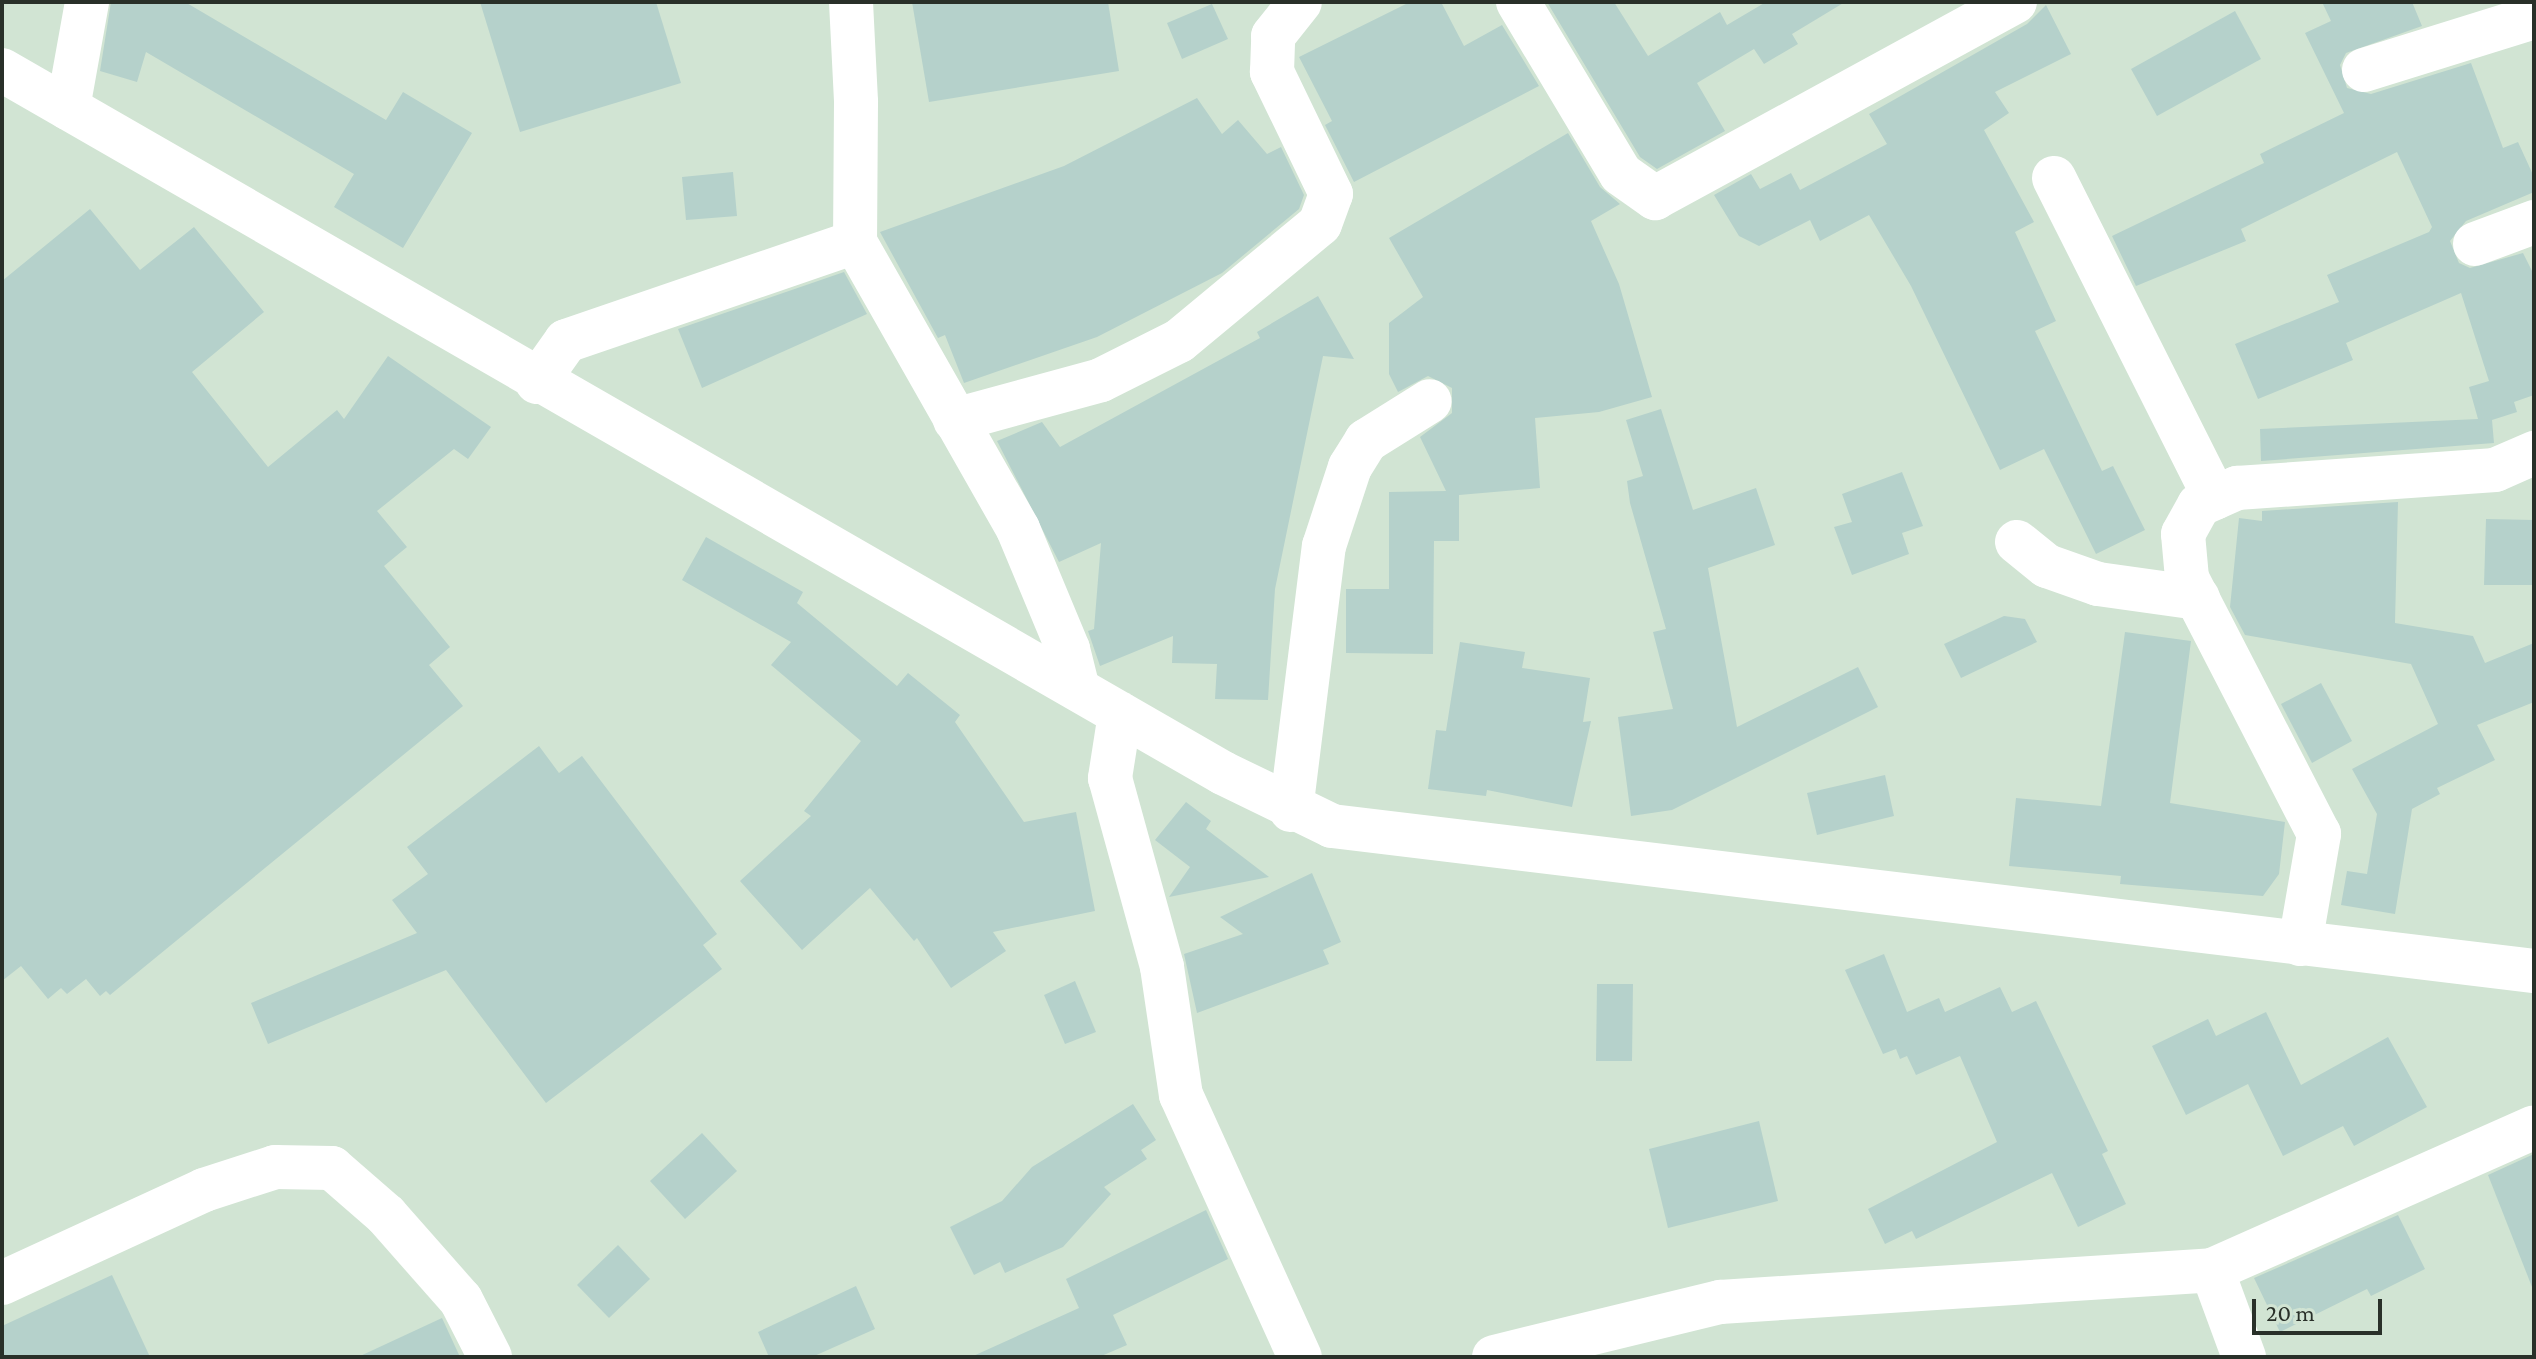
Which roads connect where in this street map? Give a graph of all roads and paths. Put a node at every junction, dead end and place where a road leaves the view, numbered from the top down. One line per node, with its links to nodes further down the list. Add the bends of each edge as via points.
1 (87, 2): 10 (street)
2 (851, 2): 13 (street)
3 (1300, 2): 7 (street)
4 (1518, 2): 5 (street, via 1621,174 1655,198)
5 (2015, 2)
6 (2534, 17): 9 (street)
7 (1264, 19): 17 (street, via 1272,72 1331,194 1320,224 1179,341 1101,380)
8 (2, 70): 10 (street)
9 (2364, 70)
10 (68, 108): 15 (street)
11 (2054, 178): 19 (street)
12 (2534, 222): 14 (street)
13 (855, 242): 15 (street, via 566,341); 17 (street)
14 (2475, 244)
15 (537, 382): 22 (street)
16 (1430, 401): 24 (street, via 1366,441 1350,467 1324,546)
17 (955, 420): 22 (street, via 1038,569)
18 (2534, 453): 19 (street, via 2495,470 2237,488)
19 (2215, 498): 21 (street, via 2199,505 2183,534 2187,578)
20 (2017, 542): 21 (street, via 2047,566 2098,584)
21 (2198, 598): 25 (street, via 2319,834)
22 (1078, 689): 23 (street)
23 (1120, 714): 24 (street); 31 (street, via 1110,778 1162,967 1181,1095)
24 (1291, 810): 25 (street, via 1332,826 1404,838)
25 (2300, 944): 26 (street)
26 (2534, 971)
27 (2534, 1127): 28 (street)
28 (2212, 1270): 32 (street, via 1720,1302); 33 (street)
29 (2, 1283): 30 (street, via 204,1190 275,1167 332,1168 386,1215 461,1300)
30 (490, 1357)
31 (1300, 1357)
32 (1494, 1357)
33 (2244, 1357)

